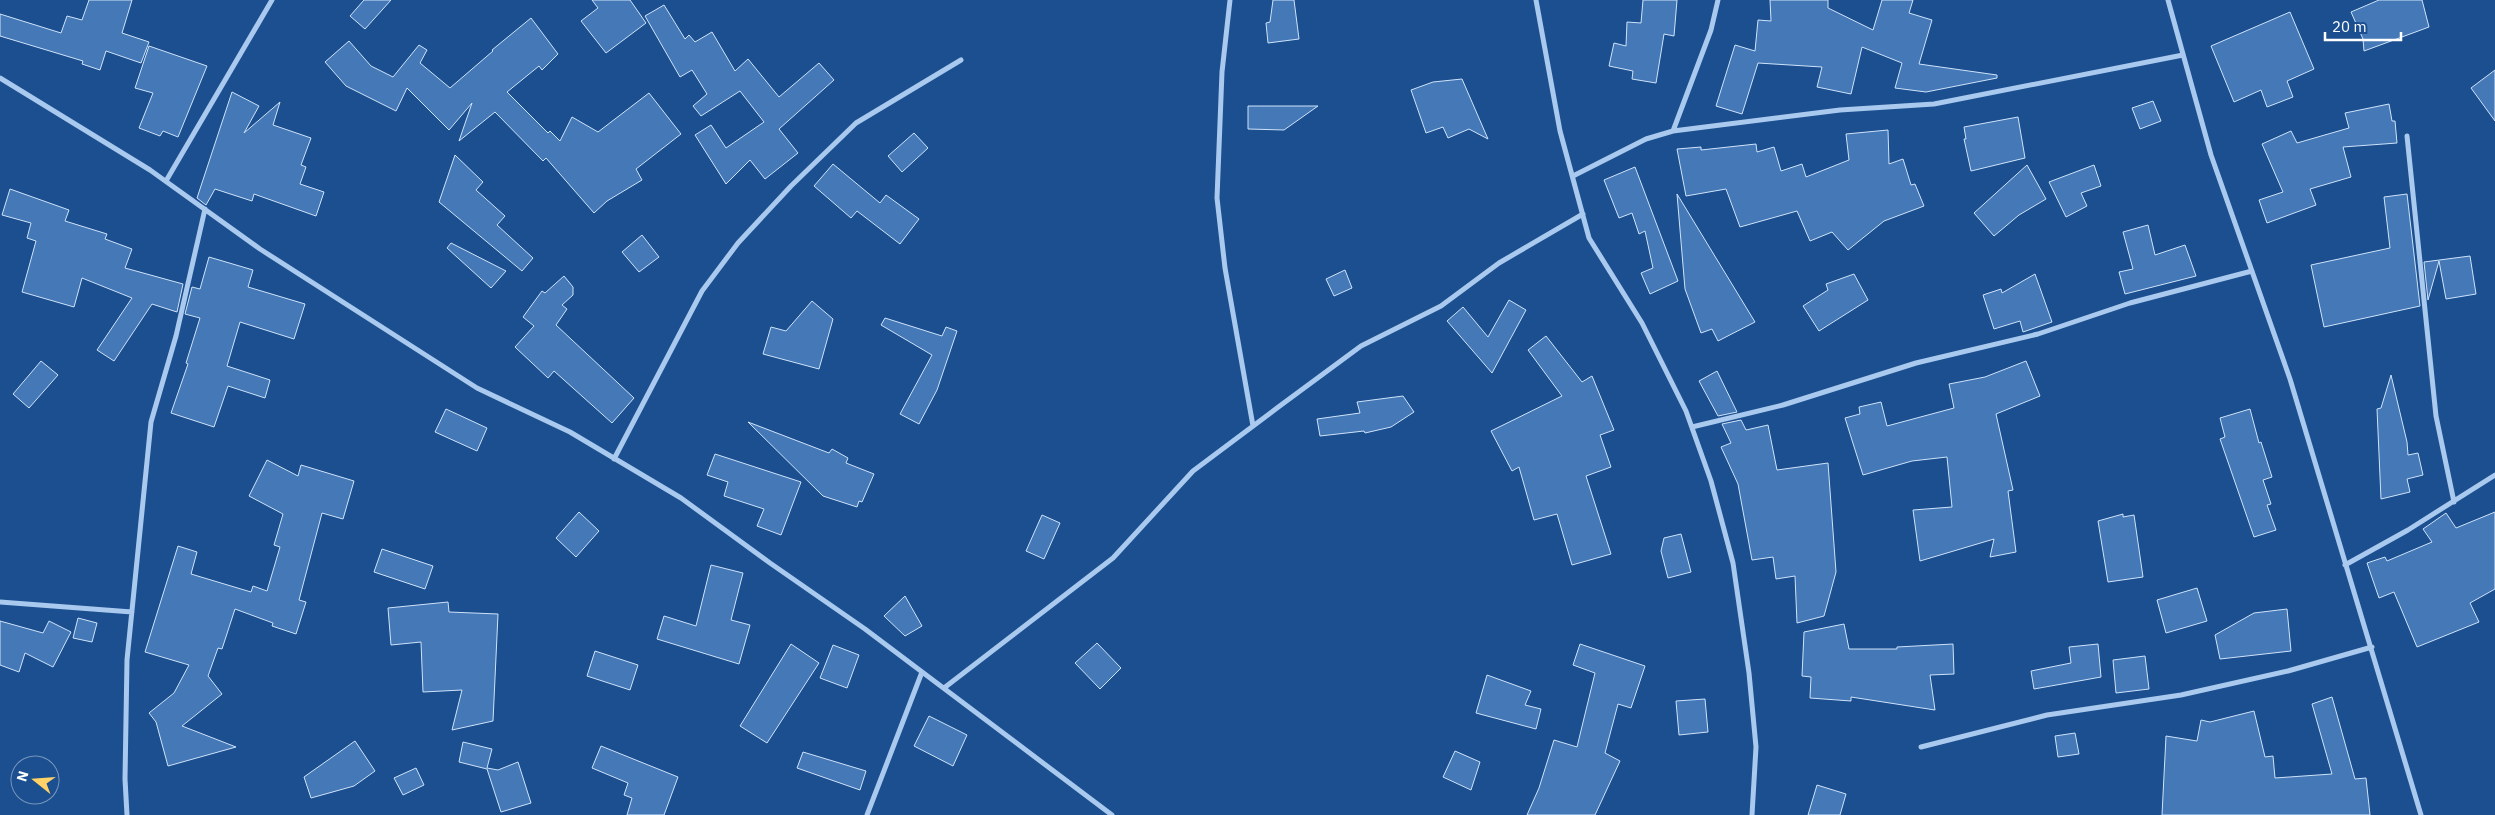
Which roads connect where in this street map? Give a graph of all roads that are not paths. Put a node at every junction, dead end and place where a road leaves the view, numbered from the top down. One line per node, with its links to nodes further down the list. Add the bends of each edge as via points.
1 (272, 0): 12 (street)
2 (1230, 0): 16 (street, via 1222,72 1217,198 1225,268)
3 (1536, 0): 11 (street, via 1560,132)
4 (1718, 0): 9 (street, via 1711,30)
5 (2168, 0): 6 (street)
6 (2183, 55): 9 (street, via 1934,104 1840,110); 15 (street, via 2211,155)
7 (961, 60): 18 (street, via 856,123 738,243 702,291)
8 (0, 78): 12 (street)
9 (1673, 131): 11 (street, via 1646,139)
10 (2407, 136): 20 (street, via 2436,416)
11 (1573, 176): 14 (street)
12 (166, 181): 13 (street)
13 (206, 209): 18 (street, via 260,248 477,388 570,432); 23 (street, via 176,336 151,422)
14 (1583, 214): 16 (street, via 1499,263 1441,306 1362,346); 17 (street, via 1589,238 1642,323)
15 (2252, 271): 17 (street, via 2130,303 2038,334 1916,364 1783,405); 21 (street, via 2290,379)
16 (1253, 426): 26 (street, via 1193,471 1113,558)
17 (1692, 428): 31 (street, via 1711,481 1733,563 1750,673 1756,747)
18 (614, 459): 25 (street, via 681,498)
19 (2495, 475): 20 (street)
20 (2454, 502): 21 (street)
21 (2344, 565): 24 (street)
22 (0, 602): 23 (street)
23 (132, 612): 28 (street, via 127,660)
24 (2372, 647): 27 (street, via 2288,672 2181,696 2047,715); 32 (street)
25 (922, 672): 26 (street); 29 (street)
26 (944, 688): 30 (street)
27 (1921, 747)
28 (127, 815)
29 (867, 815)
30 (1112, 815)
31 (1752, 815)
32 (2421, 815)

